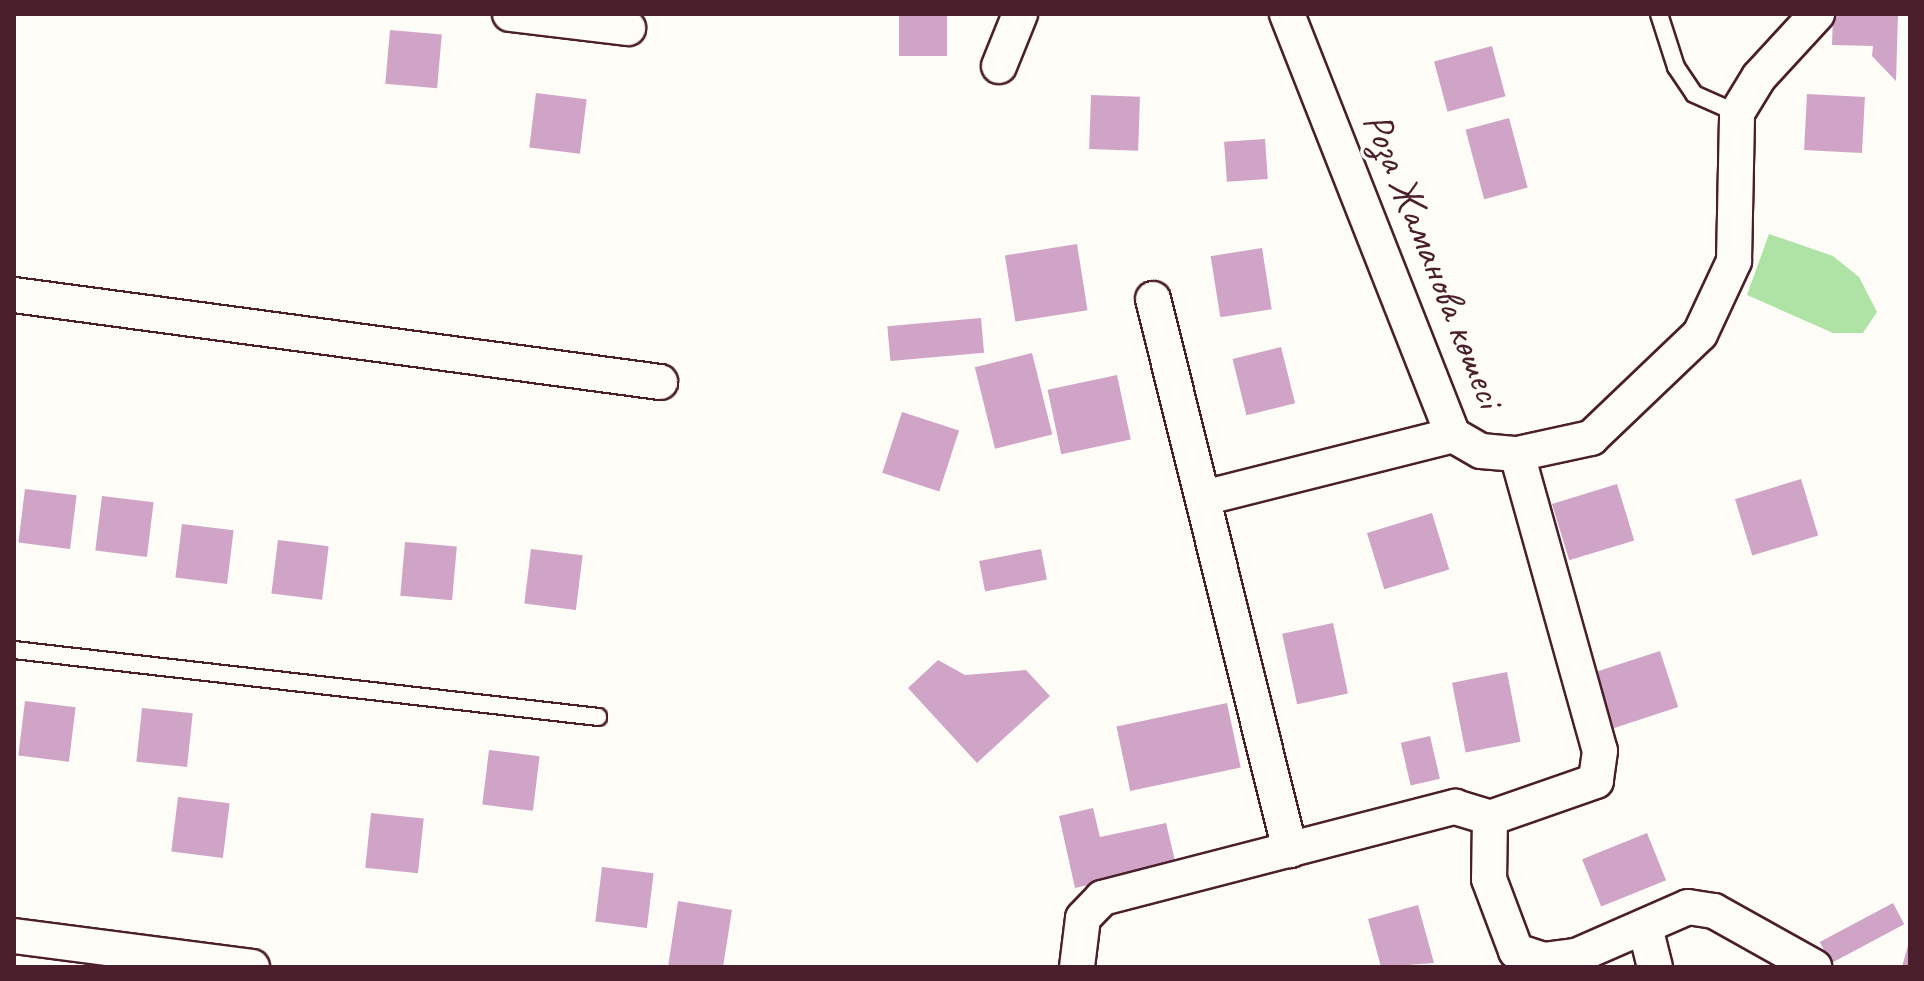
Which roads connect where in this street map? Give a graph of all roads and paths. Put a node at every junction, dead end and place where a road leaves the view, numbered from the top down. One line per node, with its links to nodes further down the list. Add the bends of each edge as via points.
1 (510, 14): 6 (street)
2 (1020, 14): 7 (street)
3 (1287, 14): 12 (street, Роза Жаманова көшесі)
4 (1659, 14): 8 (lane, via 1676,67 1694,94)
5 (1817, 14): 8 (street, via 1759,77)
6 (628, 28)
7 (999, 66)
8 (1737, 113): 13 (street, via 1734,261 1700,334 1591,438)
9 (14, 295): 11 (street)
10 (1153, 299): 14 (street)
11 (660, 382)
12 (1453, 435): 13 (street, Роза Жаманова көшесі, via 1481,451); 14 (street)
13 (1517, 454): 17 (street, Роза Жаманова көшесі, via 1600,751 1596,781)
14 (1203, 498): 18 (street)
15 (14, 650): 16 (lane)
16 (598, 717)
17 (1490, 818): 18 (street, via 1455,807); 19 (street, via 1489,879 1516,951 1543,960 1576,956)
18 (1290, 850): 22 (street, via 1102,898 1083,918)
19 (1645, 927): 23 (street); 24 (street, via 1688,907 1714,911)
20 (14, 936): 21 (street)
21 (252, 967)
22 (1077, 967)
23 (1655, 967)
24 (1814, 967)

